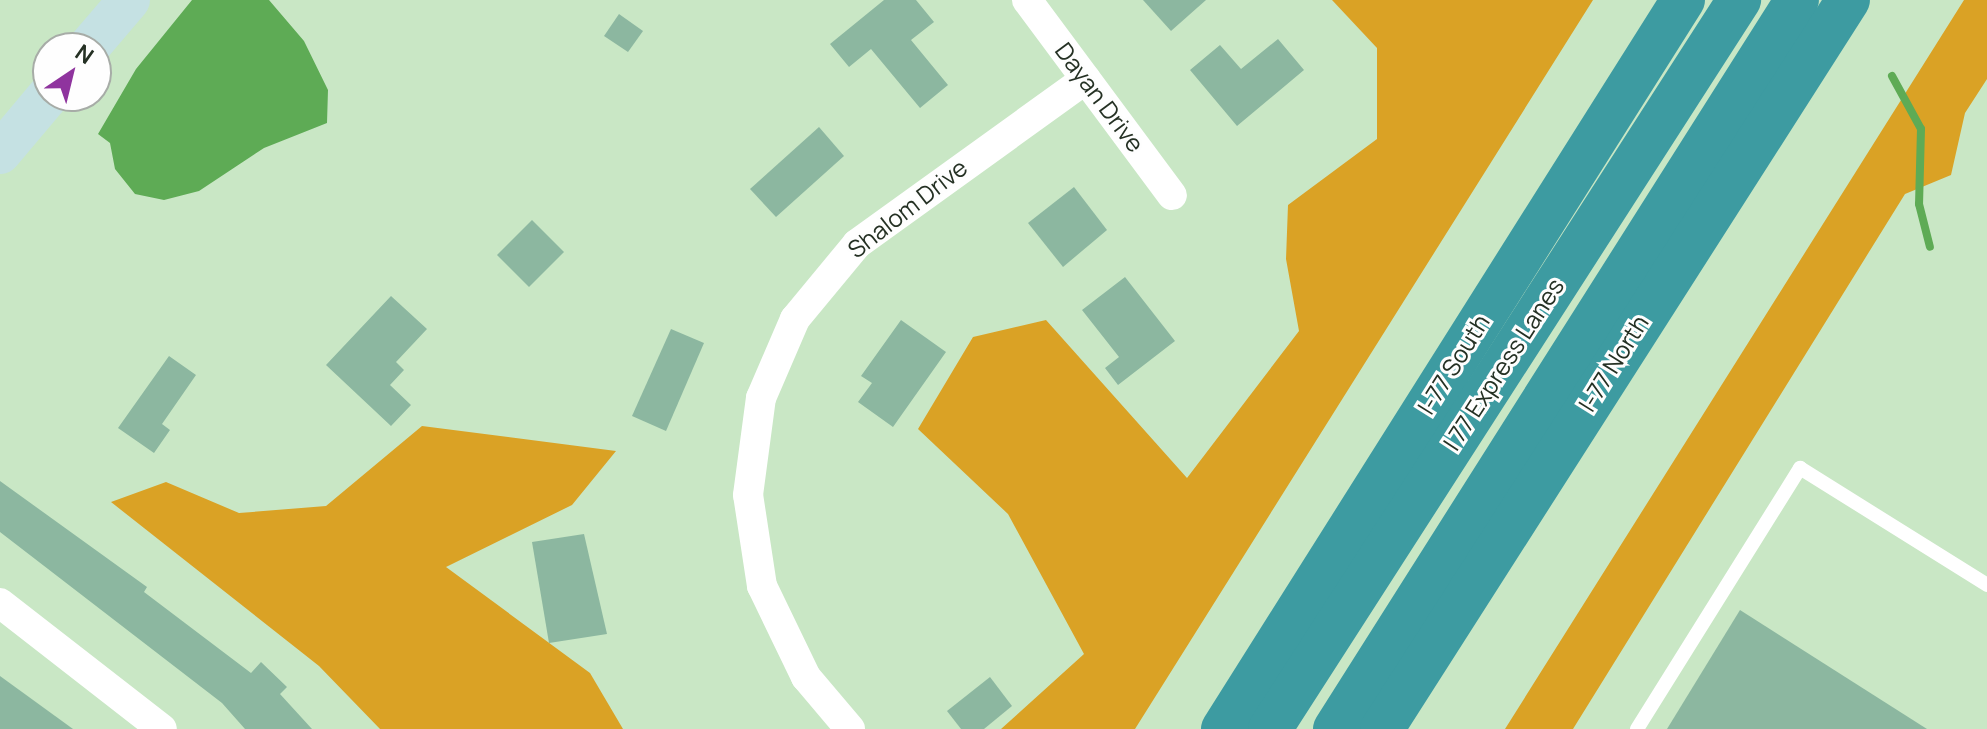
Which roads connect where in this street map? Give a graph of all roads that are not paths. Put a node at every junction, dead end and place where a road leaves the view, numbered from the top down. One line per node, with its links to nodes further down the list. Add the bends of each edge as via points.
1 (129, 0): 7 (main road)
2 (1027, 0): 8 (street, Dayan Drive)
3 (1683, 0): 16 (highway, I-77 South)
4 (1739, 0): 17 (highway, I 77 Express Lanes)
5 (1797, 0): 18 (highway)
6 (1848, 0): 19 (highway, I-77 North)
7 (102, 32)
8 (1086, 79): 11 (street, Dayan Drive); 15 (street, Shalom Drive, via 857,244 795,319 761,398 748,495 762,586 806,677)
9 (35, 112): 10 (main road)
10 (0, 153)
11 (1172, 195)
12 (1987, 585): 20 (lane, via 1800,468)
13 (0, 603): 14 (street)
14 (162, 729)
15 (850, 729)
16 (1223, 729)
17 (1270, 729)
18 (1335, 729)
19 (1382, 729)
20 (1637, 729)

